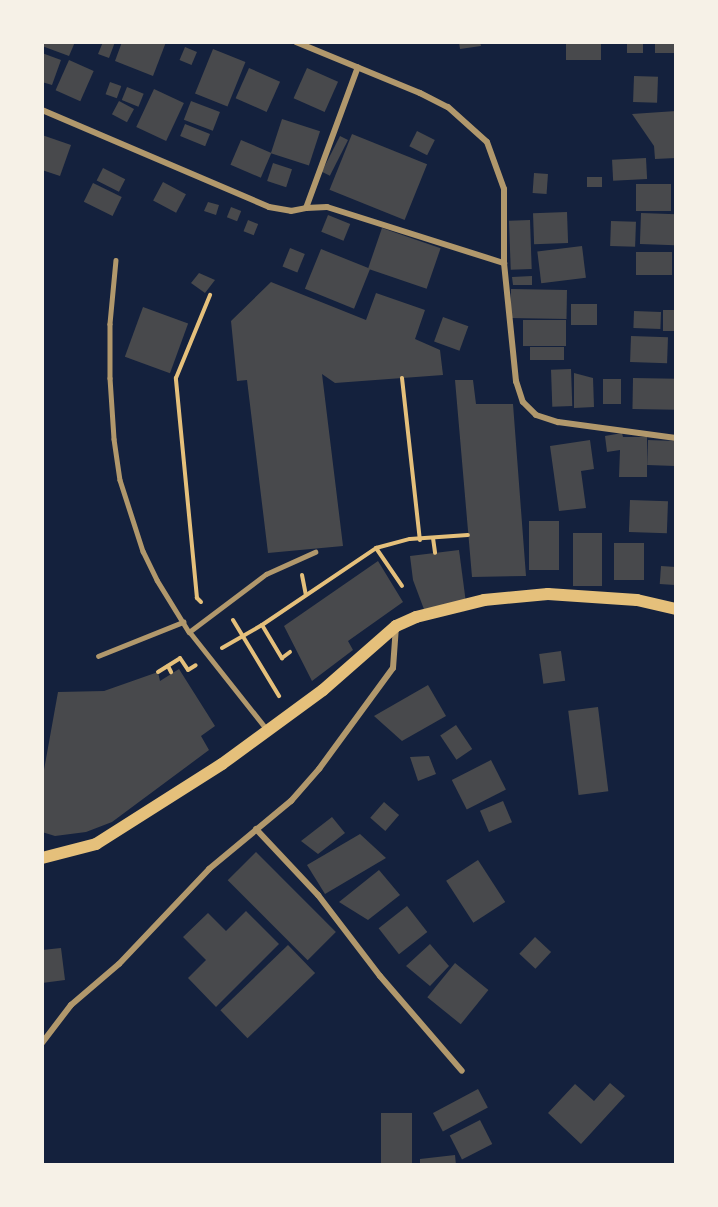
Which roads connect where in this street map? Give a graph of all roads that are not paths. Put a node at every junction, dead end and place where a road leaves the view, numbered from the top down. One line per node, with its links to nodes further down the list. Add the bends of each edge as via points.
1 (296, 42): 2 (street)
2 (358, 67): 4 (street); 6 (street, via 448,107 486,142 504,189)
3 (42, 110): 4 (street, via 269,207 291,211)
4 (306, 208): 6 (street, via 327,207)
5 (116, 260): 10 (lane, via 110,378 120,480 143,551)
6 (504, 263): 7 (street, via 516,381 523,402 536,415 558,422)
7 (676, 438)
8 (315, 552): 12 (lane, via 266,574)
9 (676, 609): 11 (main road, via 637,600 548,594 459,605)
10 (183, 622): 12 (lane); 13 (lane)
11 (396, 626): 14 (main road); 15 (street, via 396,657 386,681 298,794)
12 (189, 632): 14 (lane)
13 (98, 656)
14 (268, 731): 16 (main road, via 96,844)
15 (256, 829): 17 (street, via 208,869 119,964 72,1005); 18 (street, via 318,895 380,976)
16 (42, 858)
17 (42, 1043)
18 (462, 1071)

